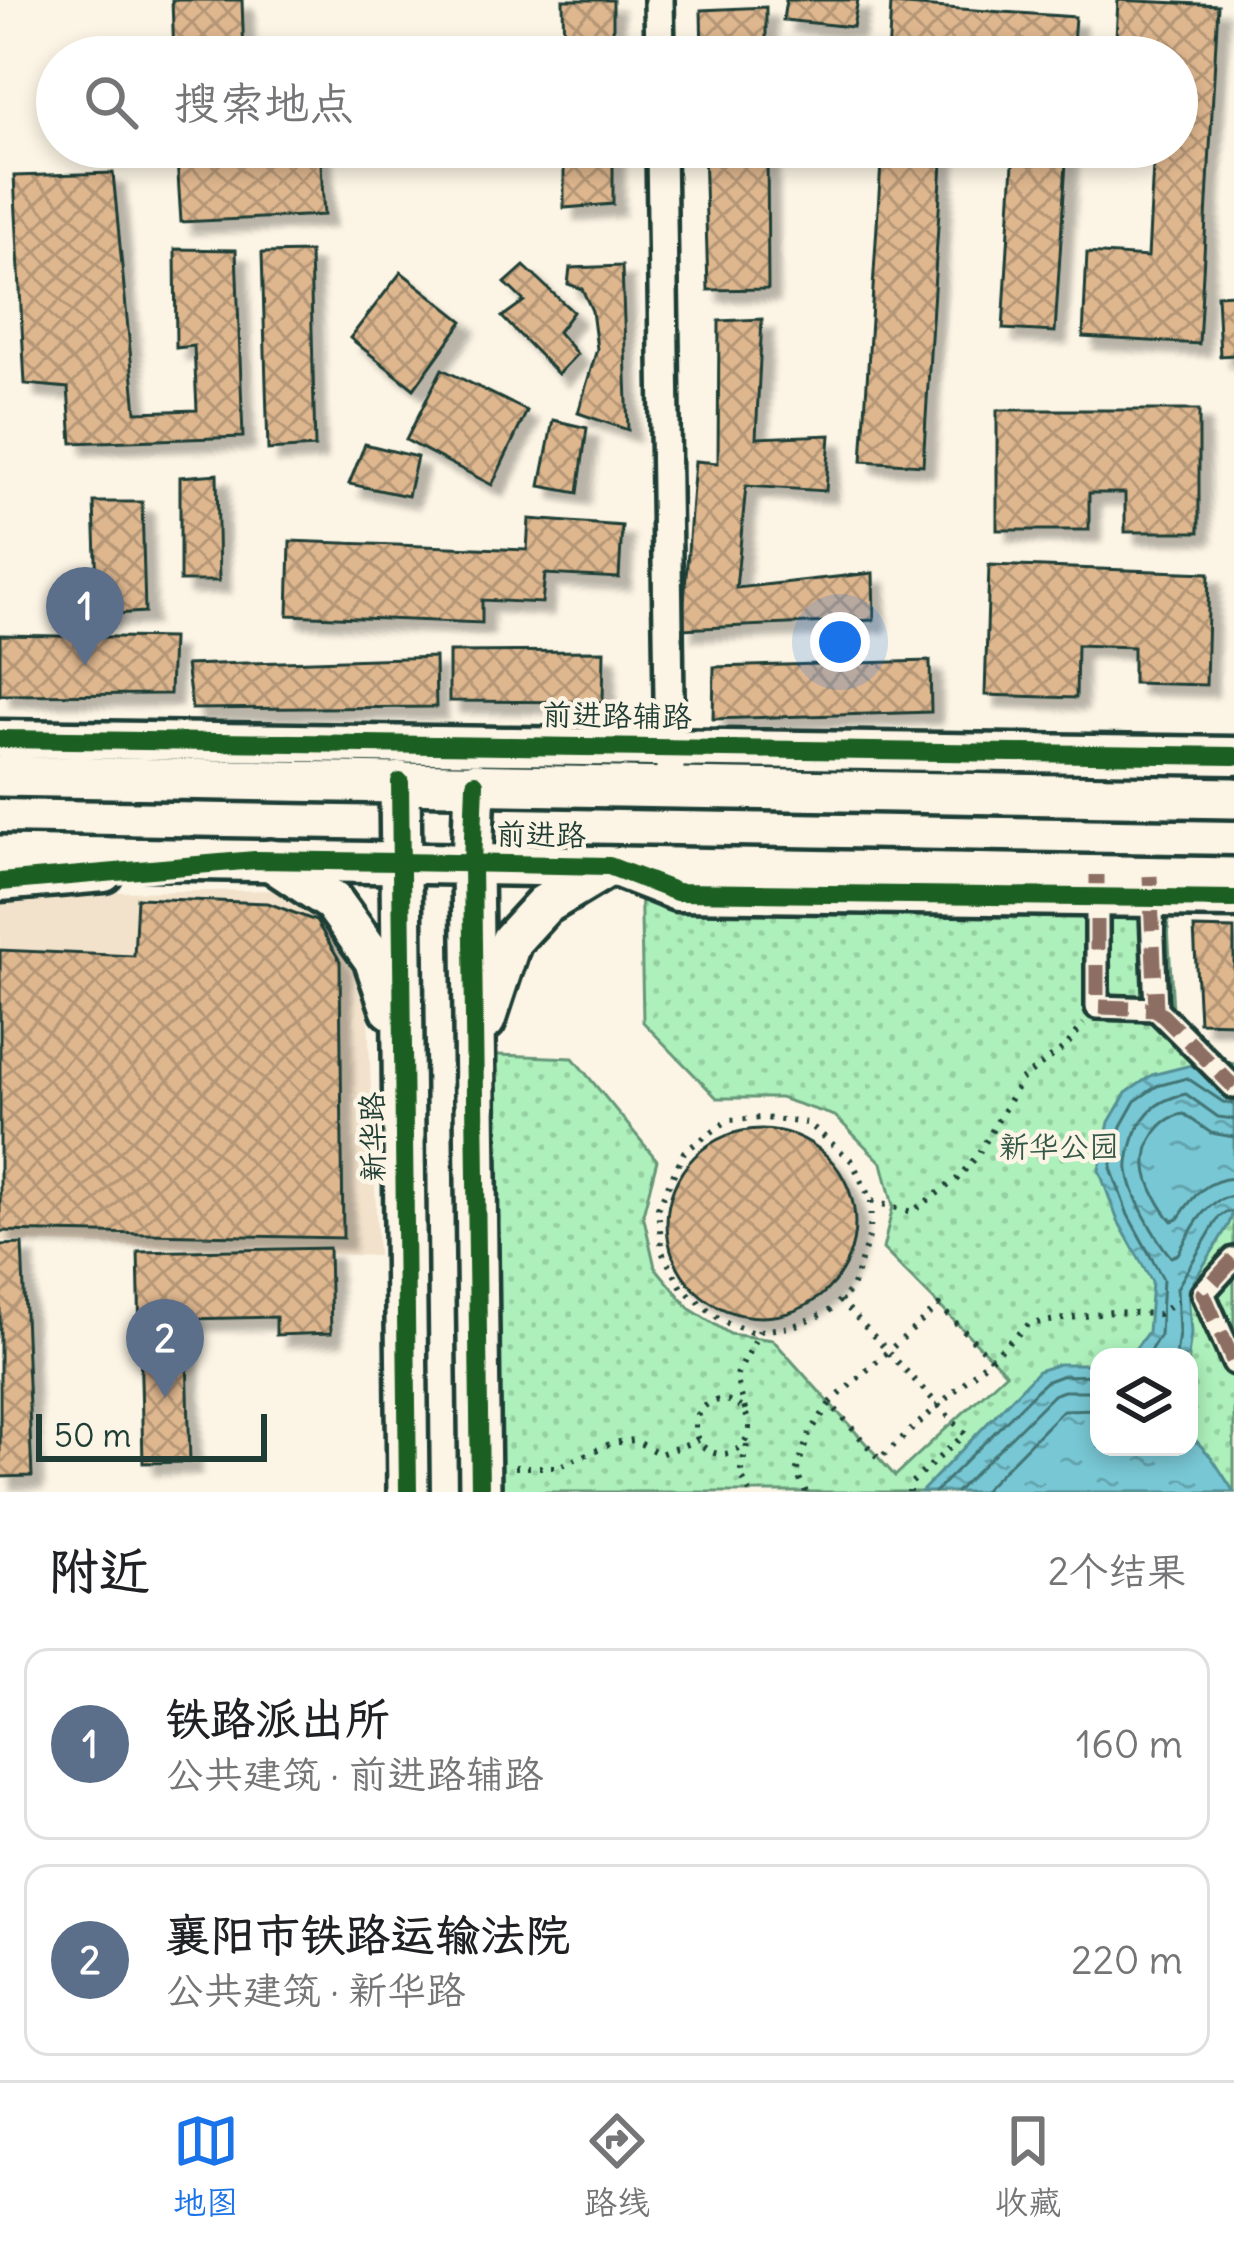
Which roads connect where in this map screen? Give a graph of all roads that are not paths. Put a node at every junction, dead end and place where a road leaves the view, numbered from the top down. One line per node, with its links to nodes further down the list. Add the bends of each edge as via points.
1 (659, 0): 2 (street)
2 (660, 36)
3 (661, 168): 5 (street)
4 (0, 740): 5 (street, 前进路辅路)
5 (670, 746): 6 (street, 前进路辅路); 10 (street)
6 (1234, 756)
7 (0, 776): 8 (main road, 前进路)
8 (400, 782): 9 (main road, 前进路); 14 (main road, 新华路)
9 (475, 783): 10 (main road, 前进路); 15 (main road)
10 (671, 787): 11 (main road, 前进路)
11 (1234, 798)
12 (0, 856): 13 (main road, 前进路)
13 (262, 860): 14 (main road, 前进路); 18 (street); 23 (main road, via 333,902 374,959)
14 (399, 862): 15 (main road, 前进路); 23 (main road, 新华路)
15 (472, 863): 16 (main road, 前进路); 24 (main road)
16 (609, 866): 19 (main road, 前进路); 24 (main road, via 544,904 511,941)
17 (1234, 878): 20 (main road, 前进路)
18 (0, 882)
19 (1098, 886): 20 (main road, 前进路); 22 (street, via 1097,1007)
20 (1150, 887): 21 (street); 22 (street)
21 (1234, 899)
22 (1156, 1009): 25 (street)
23 (402, 1041): 29 (main road, 新华路)
24 (475, 1054): 28 (main road)
25 (1234, 1087)
26 (1234, 1259): 27 (street, via 1203,1293)
27 (1234, 1363)
28 (480, 1479)
29 (408, 1492)

